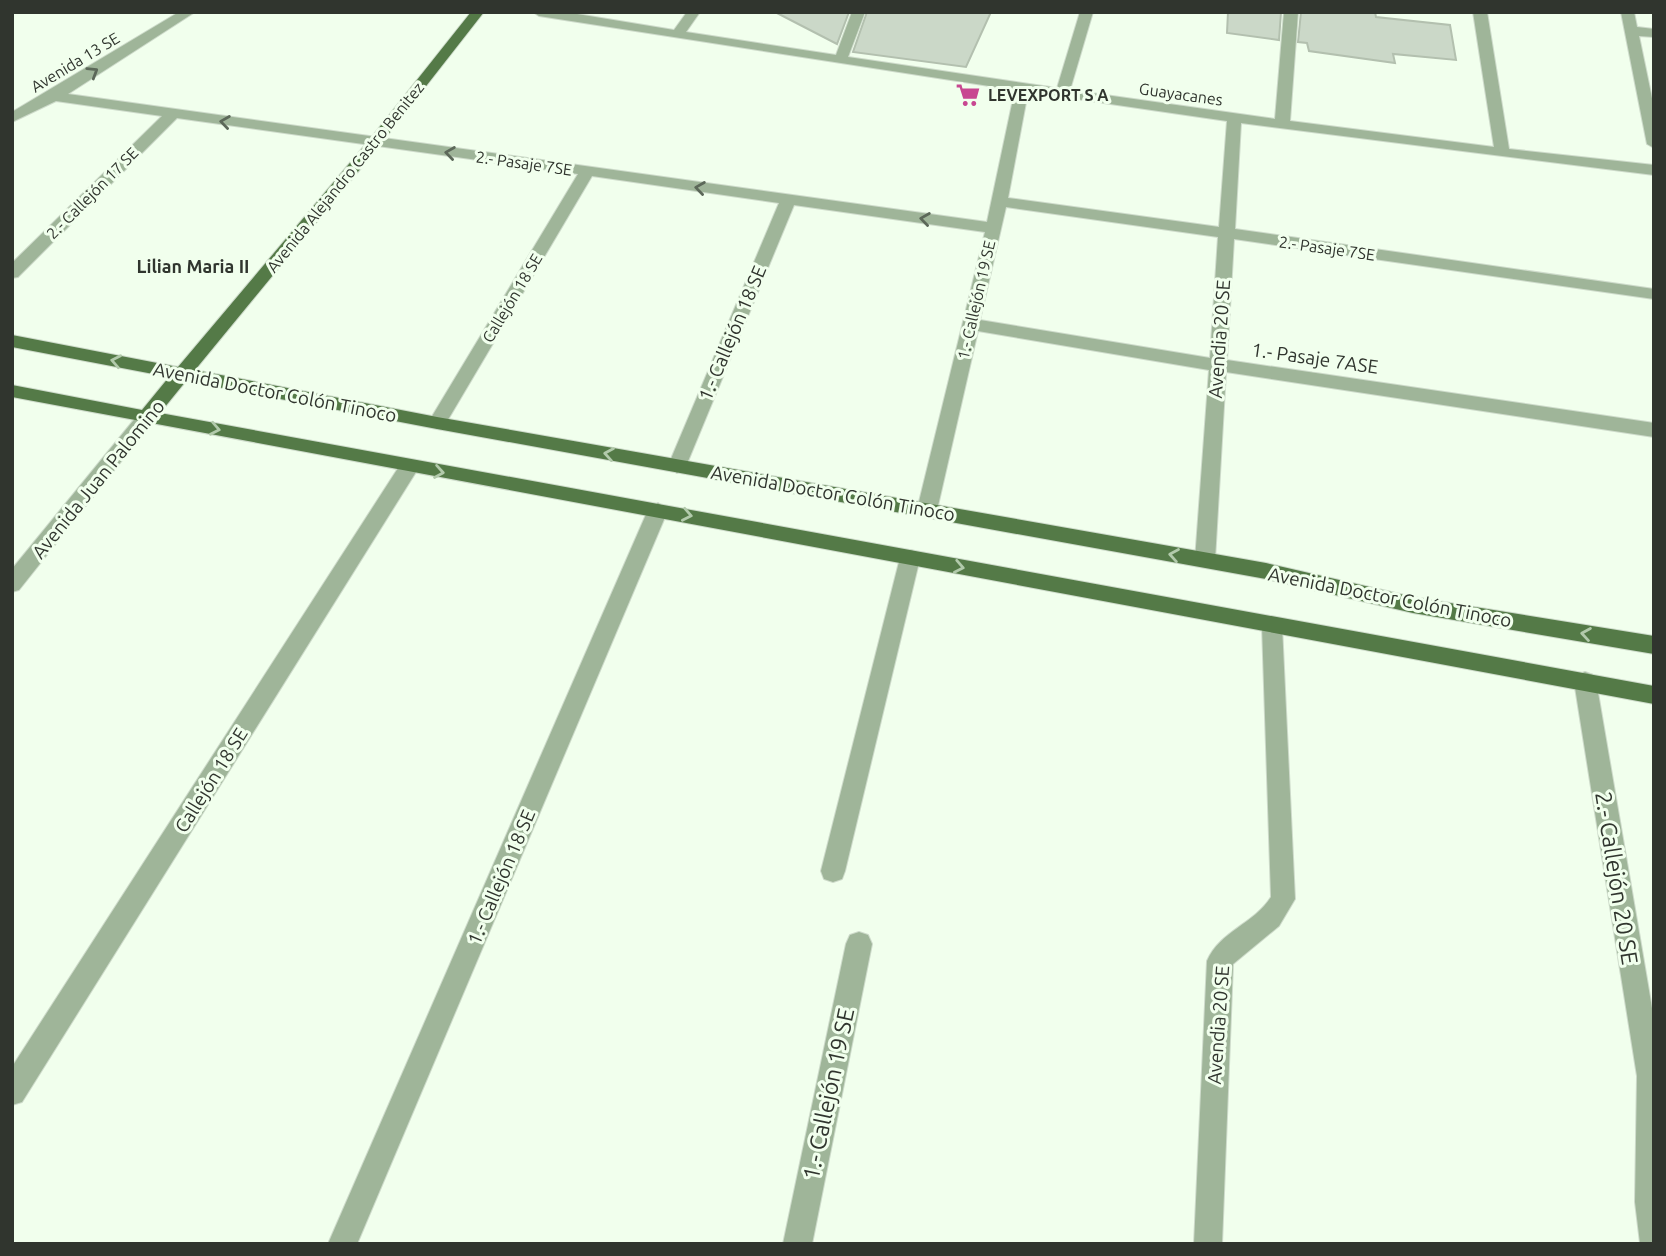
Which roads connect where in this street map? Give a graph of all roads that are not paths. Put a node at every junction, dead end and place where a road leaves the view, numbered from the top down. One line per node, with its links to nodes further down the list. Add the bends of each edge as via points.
1 (189, 12): 16 (street, Avenida 13 SE, one-way to 1)
2 (478, 12): 21 (main road, Avenida Alejandro Castro Benitez)
3 (539, 12): 12 (street, Guayacanes)
4 (694, 12): 12 (street)
5 (859, 12): 13 (street)
6 (1087, 12): 15 (street)
7 (1292, 12): 20 (street)
8 (1480, 12): 23 (street)
9 (1627, 12): 10 (street)
10 (1632, 32): 11 (street); 22 (street)
11 (1654, 33)
12 (677, 34): 13 (street, Guayacanes)
13 (840, 61): 14 (street, Guayacanes)
14 (1022, 89): 15 (street, Guayacanes); 27 (street, 1.- Callejón 19 SE)
15 (1062, 95): 19 (street, Guayacanes)
16 (54, 96): 17 (street, 2.- Pasaje 7SE); 18 (street, Avenida 13 SE)
17 (173, 114): 21 (street, 2.- Pasaje 7SE, one-way to 17); 30 (street, 2.- Callejón 17 SE)
18 (12, 117)
19 (1234, 119): 20 (street, Guayacanes); 29 (street, Avendia 20 SE)
20 (1282, 125): 23 (street, Guayacanes)
21 (376, 142): 25 (street, 2.- Pasaje 7SE, one-way to 21); 35 (main road, Avenida Alejandro Castro Benitez)
22 (1654, 144)
23 (1502, 153): 24 (street, Guayacanes)
24 (1654, 170)
25 (587, 172): 26 (street, 2.- Pasaje 7SE, one-way to 25); 38 (street, Callejón 18 SE)
26 (788, 200): 28 (street, 2.- Pasaje 7SE, one-way to 26); 40 (street, 1.- Callejón 18 SE)
27 (1000, 201): 28 (street, 1.- Callejón 19 SE); 29 (street, 2.- Pasaje 7SE)
28 (993, 228): 32 (street, 1.- Callejón 19 SE)
29 (1227, 234): 31 (street, 2.- Pasaje 7SE); 34 (street, Avendia 20 SE)
30 (12, 273)
31 (1654, 295)
32 (971, 324): 34 (street, 1.- Pasaje 7ASE); 43 (street, 1.- Callejón 19 SE)
33 (12, 341): 35 (main road, Avenida Doctor Colón Tinoco, one-way to 33)
34 (1217, 365): 39 (street, 1.- Pasaje 7ASE); 45 (street, Avendia 20 SE)
35 (183, 374): 37 (main road, Avenida Juan Palomino); 38 (main road, Avenida Doctor Colón Tinoco)
36 (12, 391): 37 (main road)
37 (148, 415): 41 (main road, one-way to 41); 46 (street, Avenida Juan Palomino)
38 (437, 423): 40 (main road, Avenida Doctor Colón Tinoco, one-way to 38)
39 (1654, 430)
40 (677, 466): 43 (main road, Avenida Doctor Colón Tinoco)
41 (409, 467): 42 (main road, one-way to 42); 53 (street, Callejón 18 SE)
42 (658, 510): 44 (main road, one-way to 44); 55 (street, 1.- Callejón 18 SE)
43 (927, 510): 45 (main road, Avenida Doctor Colón Tinoco, one-way to 43)
44 (910, 558): 47 (main road, one-way to 47); 51 (street)
45 (1205, 560): 48 (main road, Avenida Doctor Colón Tinoco, one-way to 45, via 1413,606)
46 (12, 584)
47 (1272, 625): 49 (main road); 57 (street, Avendia 20 SE, via 1283,899 1270,921 1227,947 1220,961)
48 (1654, 645)
49 (1585, 681): 50 (main road); 54 (street, 2.- Callejón 20 SE, via 1650,1076 1649,1202)
50 (1654, 695)
51 (833, 871)
52 (859, 944): 56 (street, 1.- Callejón 19 SE)
53 (12, 1092)
54 (1654, 1243)
55 (342, 1244)
56 (797, 1244)
57 (1208, 1244)

